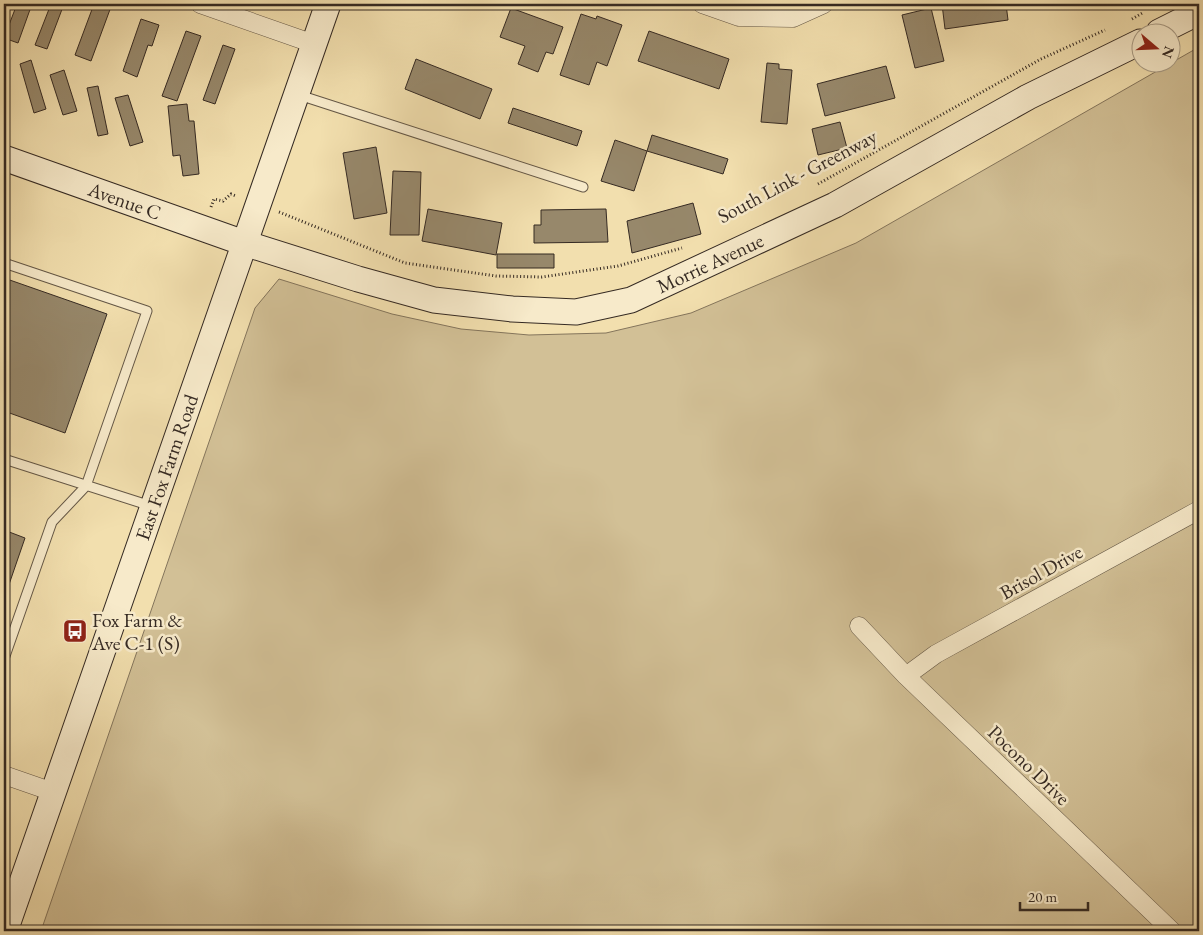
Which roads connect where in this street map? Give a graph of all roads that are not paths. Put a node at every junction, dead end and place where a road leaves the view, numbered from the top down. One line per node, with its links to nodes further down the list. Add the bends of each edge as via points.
1 (200, 4): 7 (street)
2 (328, 4): 7 (main road, East Fox Farm Road)
3 (702, 4): 4 (street, via 739,17 793,18)
4 (824, 4)
5 (1199, 12): 6 (main road)
6 (1179, 22)
7 (314, 44): 9 (main road, East Fox Farm Road)
8 (1130, 47): 12 (main road, Morrie Avenue, via 1028,98 835,205 631,300 576,312 434,300)
9 (296, 94): 11 (lane); 12 (main road, East Fox Farm Road)
10 (4, 158): 12 (main road, Avenue C)
11 (583, 187)
12 (244, 243): 16 (main road, East Fox Farm Road)
13 (4, 263): 15 (lane, via 147,311)
14 (4, 459): 15 (lane)
15 (86, 486): 16 (lane); 19 (lane, via 52,522)
16 (153, 506): 22 (main road, East Fox Farm Road)
17 (1199, 510): 20 (street, Brisol Drive, via 936,654)
18 (859, 626): 20 (street, Pocono Drive)
19 (4, 659)
20 (906, 676): 24 (street, Pocono Drive)
21 (4, 775): 22 (street)
22 (53, 792): 23 (main road, East Fox Farm Road)
23 (5, 931)
24 (1172, 931)

